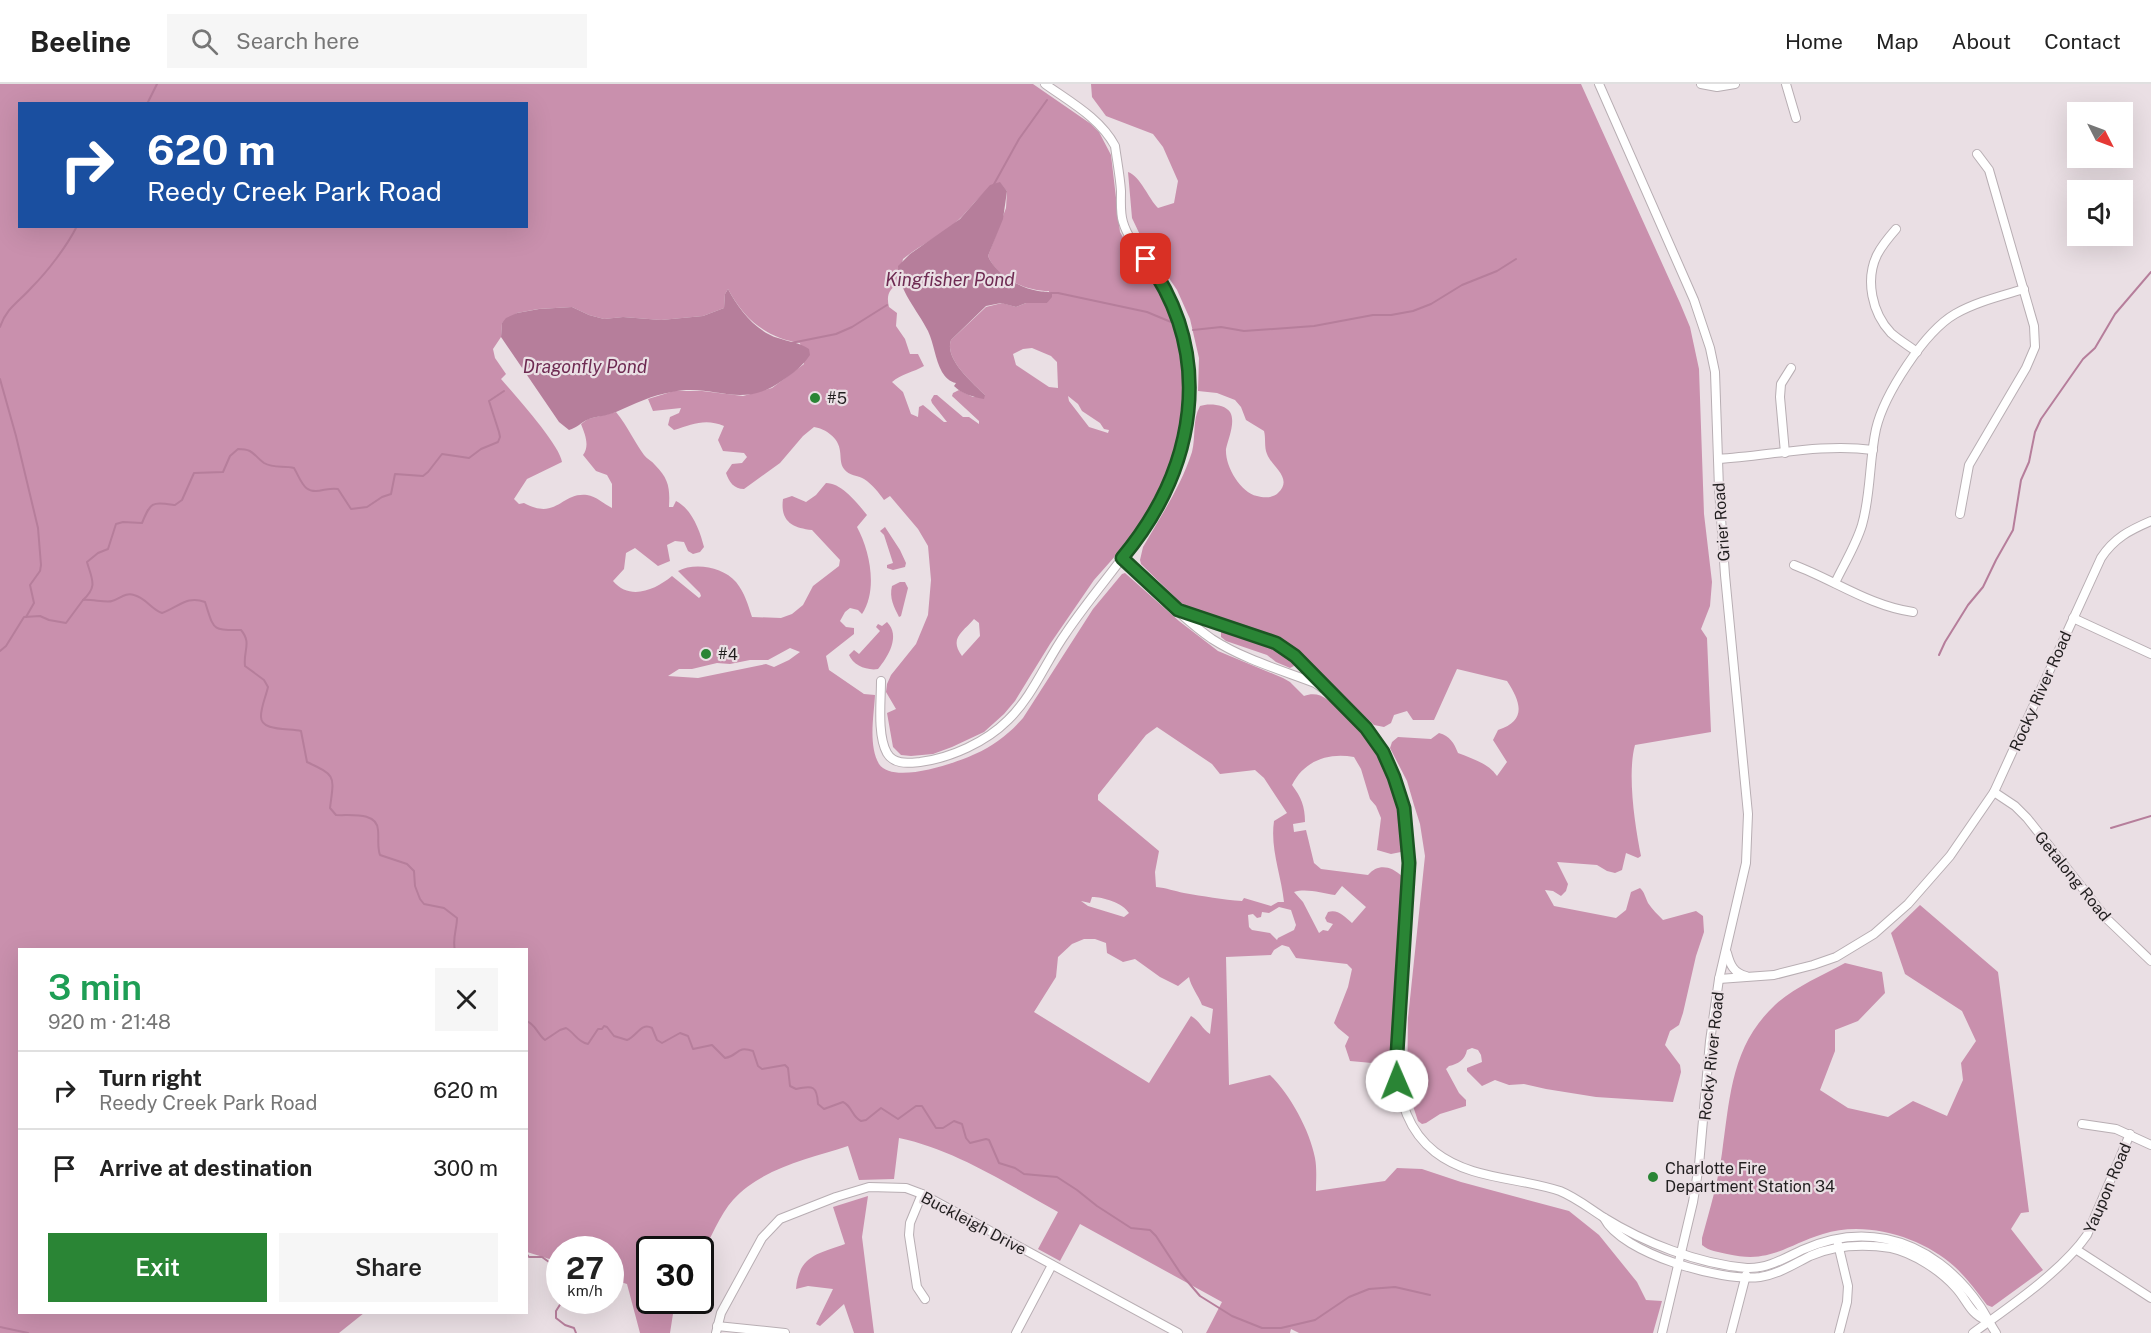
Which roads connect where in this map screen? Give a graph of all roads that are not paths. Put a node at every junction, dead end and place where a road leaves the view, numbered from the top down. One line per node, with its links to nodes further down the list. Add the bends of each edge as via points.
1 (1045, 84): 17 (street, via 1094,119 1110,136 1115,146 1123,223 1158,276 1177,314 1188,364 1190,395 1184,446 1168,487 1144,530)
2 (1599, 84): 14 (street, Grier Road, via 1702,322 1716,384)
3 (1701, 84): 4 (street)
4 (1735, 84)
5 (1786, 84): 6 (street)
6 (1796, 118)
7 (1977, 153): 9 (street, via 1989,170)
8 (1896, 229): 10 (street, via 1875,257 1872,296 1891,333)
9 (2024, 289): 10 (street, via 1955,314); 15 (street, via 2035,347 1968,465)
10 (1917, 352): 12 (street, via 1881,411)
11 (1791, 368): 13 (street, via 1781,384 1780,397)
12 (1873, 450): 13 (street, via 1822,447); 19 (street, via 1862,525)
13 (1785, 453): 14 (street)
14 (1718, 459): 27 (street, Grier Road, via 1749,824 1746,863)
15 (1960, 514)
16 (2151, 521): 22 (street, Rocky River Road, via 2109,546)
17 (1122, 558): 20 (street); 24 (street, via 1010,719 988,737 934,760 896,761 887,754 882,737)
18 (1794, 565): 19 (street)
19 (1835, 583): 21 (street, via 1866,598)
20 (1178, 610): 25 (street, via 1214,640 1315,683); 25 (street, via 1276,643 1295,656)
21 (1914, 612)
22 (2073, 618): 23 (street); 26 (street, Rocky River Road)
23 (2151, 654)
24 (881, 681)
25 (1340, 701): 35 (street, via 1383,752 1404,808 1409,863 1396,1069 1407,1118 1423,1141 1453,1164 1562,1192)
26 (1994, 792): 28 (street, Getalong Road, via 2027,818 2107,919); 29 (street, Rocky River Road, via 1934,874 1874,934 1836,957 1792,971)
27 (1726, 950): 29 (street, via 1735,971); 30 (street, Grier Road)
28 (2151, 962)
29 (1751, 978): 30 (street, Rocky River Road)
30 (1719, 979): 38 (street, Rocky River Road, via 1699,1165)
31 (2082, 1124): 32 (street)
32 (2130, 1134): 33 (street); 37 (street, Yaupon Road, via 2087,1236)
33 (2151, 1144)
34 (922, 1194): 39 (street, Buckleigh Drive); 44 (street, via 909,1235 917,1287); 46 (street, Buckleigh Drive, via 906,1188 869,1187 780,1219 762,1238 721,1313)
35 (1604, 1218): 38 (street); 40 (street, via 1629,1241)
36 (1838, 1242): 41 (street, via 1824,1242 1772,1265); 42 (street, via 1779,1272); 45 (street, via 1893,1249 1916,1258 1956,1288 1976,1316); 52 (street, via 1848,1286)
37 (2077, 1250): 43 (street); 45 (street, Yaupon Road)
38 (1681, 1253): 40 (street, Rocky River Road); 41 (street)
39 (1052, 1264): 48 (street); 49 (street, Buckleigh Drive)
40 (1678, 1264): 42 (street); 50 (street, Rocky River Road)
41 (1749, 1268): 42 (street)
42 (1746, 1277): 51 (street)
43 (2151, 1298)
44 (925, 1299)
45 (1987, 1321): 53 (street, Yaupon Road); 54 (street)
46 (716, 1330): 47 (street)
47 (785, 1333)
48 (1016, 1333)
49 (1178, 1333)
50 (1662, 1333)
51 (1731, 1333)
52 (1839, 1333)
53 (1973, 1333)
54 (1996, 1333)

